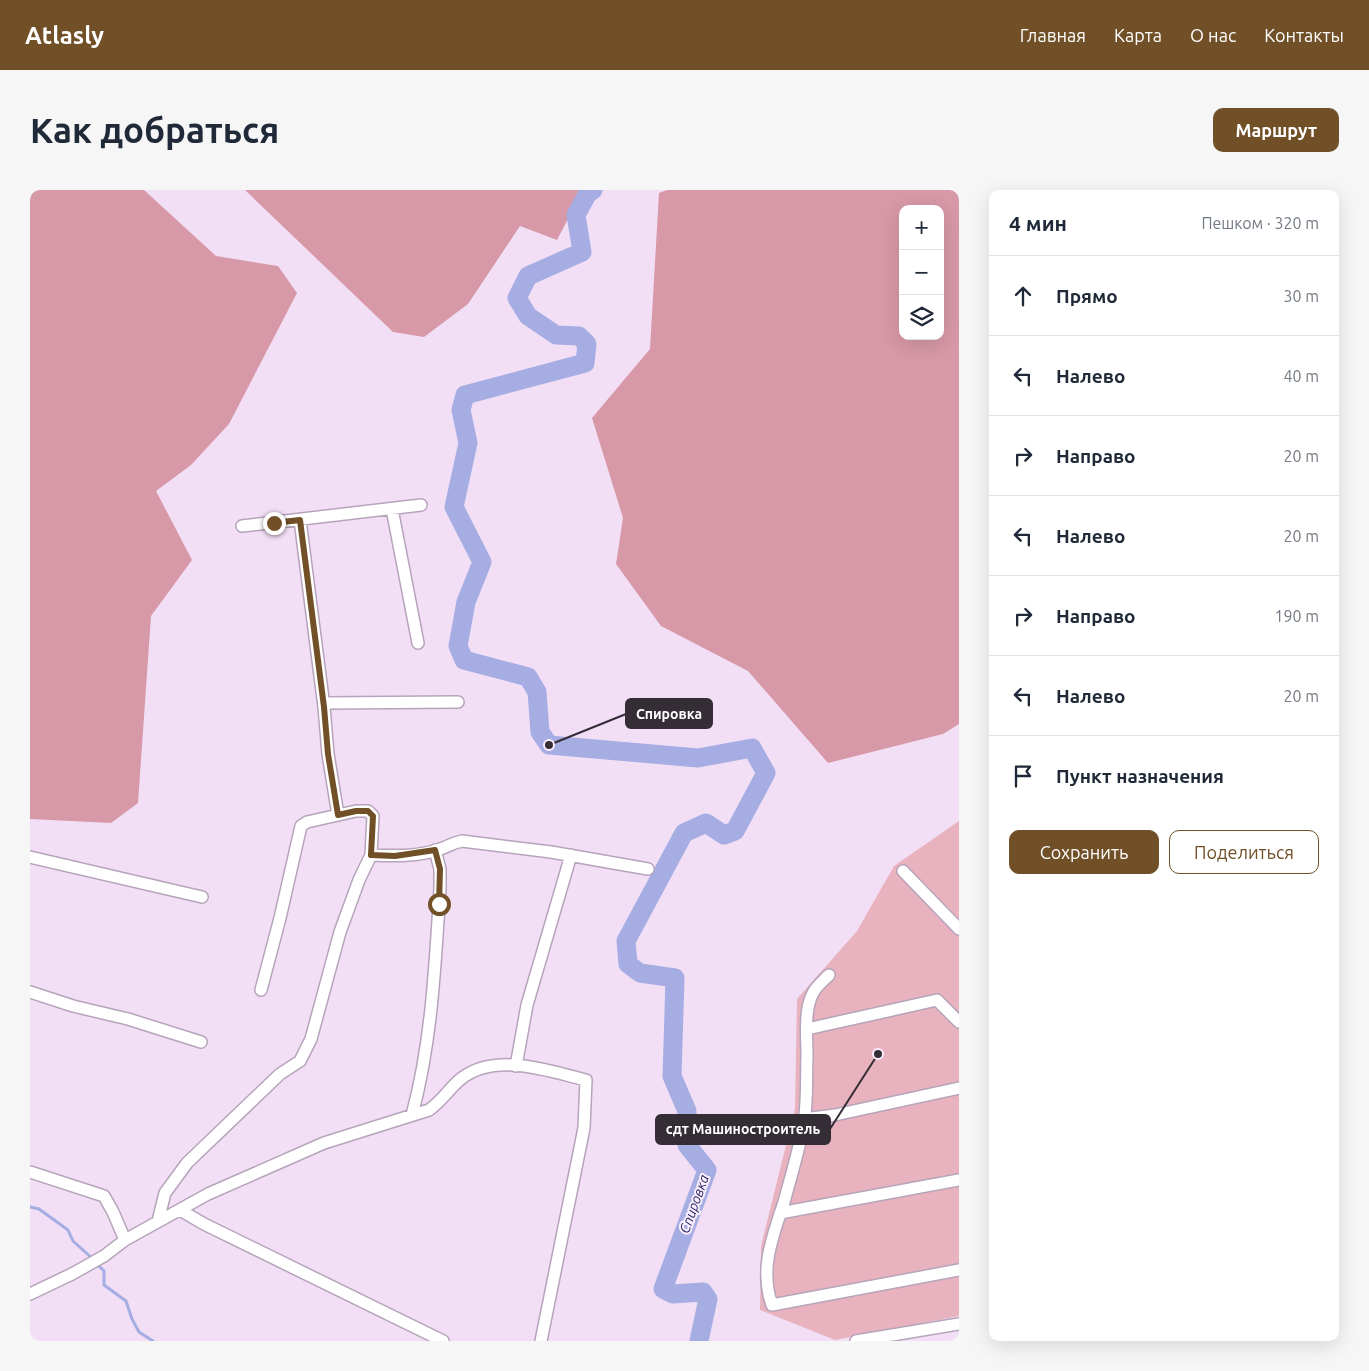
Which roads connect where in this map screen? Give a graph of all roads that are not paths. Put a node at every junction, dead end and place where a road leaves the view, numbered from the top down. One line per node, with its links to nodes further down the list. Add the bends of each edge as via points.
1 (421, 505): 2 (street)
2 (392, 509): 3 (street); 5 (street)
3 (300, 520): 4 (street); 7 (street)
4 (242, 526)
5 (418, 643)
6 (458, 702): 7 (street)
7 (324, 703): 8 (street)
8 (338, 815): 10 (street, via 368,811 373,816); 18 (street, via 301,826)
9 (435, 850): 10 (street, via 395,856); 11 (street, via 462,841); 25 (street, via 440,888 432,1006 427,1049)
10 (371, 855): 31 (street, via 340,932 311,1039 300,1061 280,1074 187,1163 166,1193)
11 (571, 855): 13 (street); 23 (street, via 526,1005)
12 (30, 857): 15 (street)
13 (648, 869)
14 (903, 871): 16 (street)
15 (202, 897)
16 (959, 929)
17 (829, 975): 21 (street, via 811,996)
18 (261, 990)
19 (30, 992): 22 (street)
20 (959, 1022): 21 (street, via 937,1000)
21 (807, 1029): 26 (street)
22 (201, 1042)
23 (516, 1066): 25 (street, via 472,1071 430,1110); 37 (street, via 586,1080 584,1128)
24 (959, 1088): 26 (street)
25 (412, 1115): 29 (street, via 324,1143 208,1194)
26 (804, 1119): 30 (street)
27 (30, 1172): 32 (street, via 104,1196)
28 (959, 1180): 30 (street)
29 (180, 1210): 31 (street); 36 (street)
30 (780, 1213): 33 (street, via 767,1273 767,1291 772,1305)
31 (158, 1221): 32 (street)
32 (125, 1240): 34 (street, via 104,1256)
33 (959, 1270)
34 (30, 1294)
35 (959, 1324): 38 (street)
36 (443, 1341)
37 (541, 1341)
38 (856, 1341)

